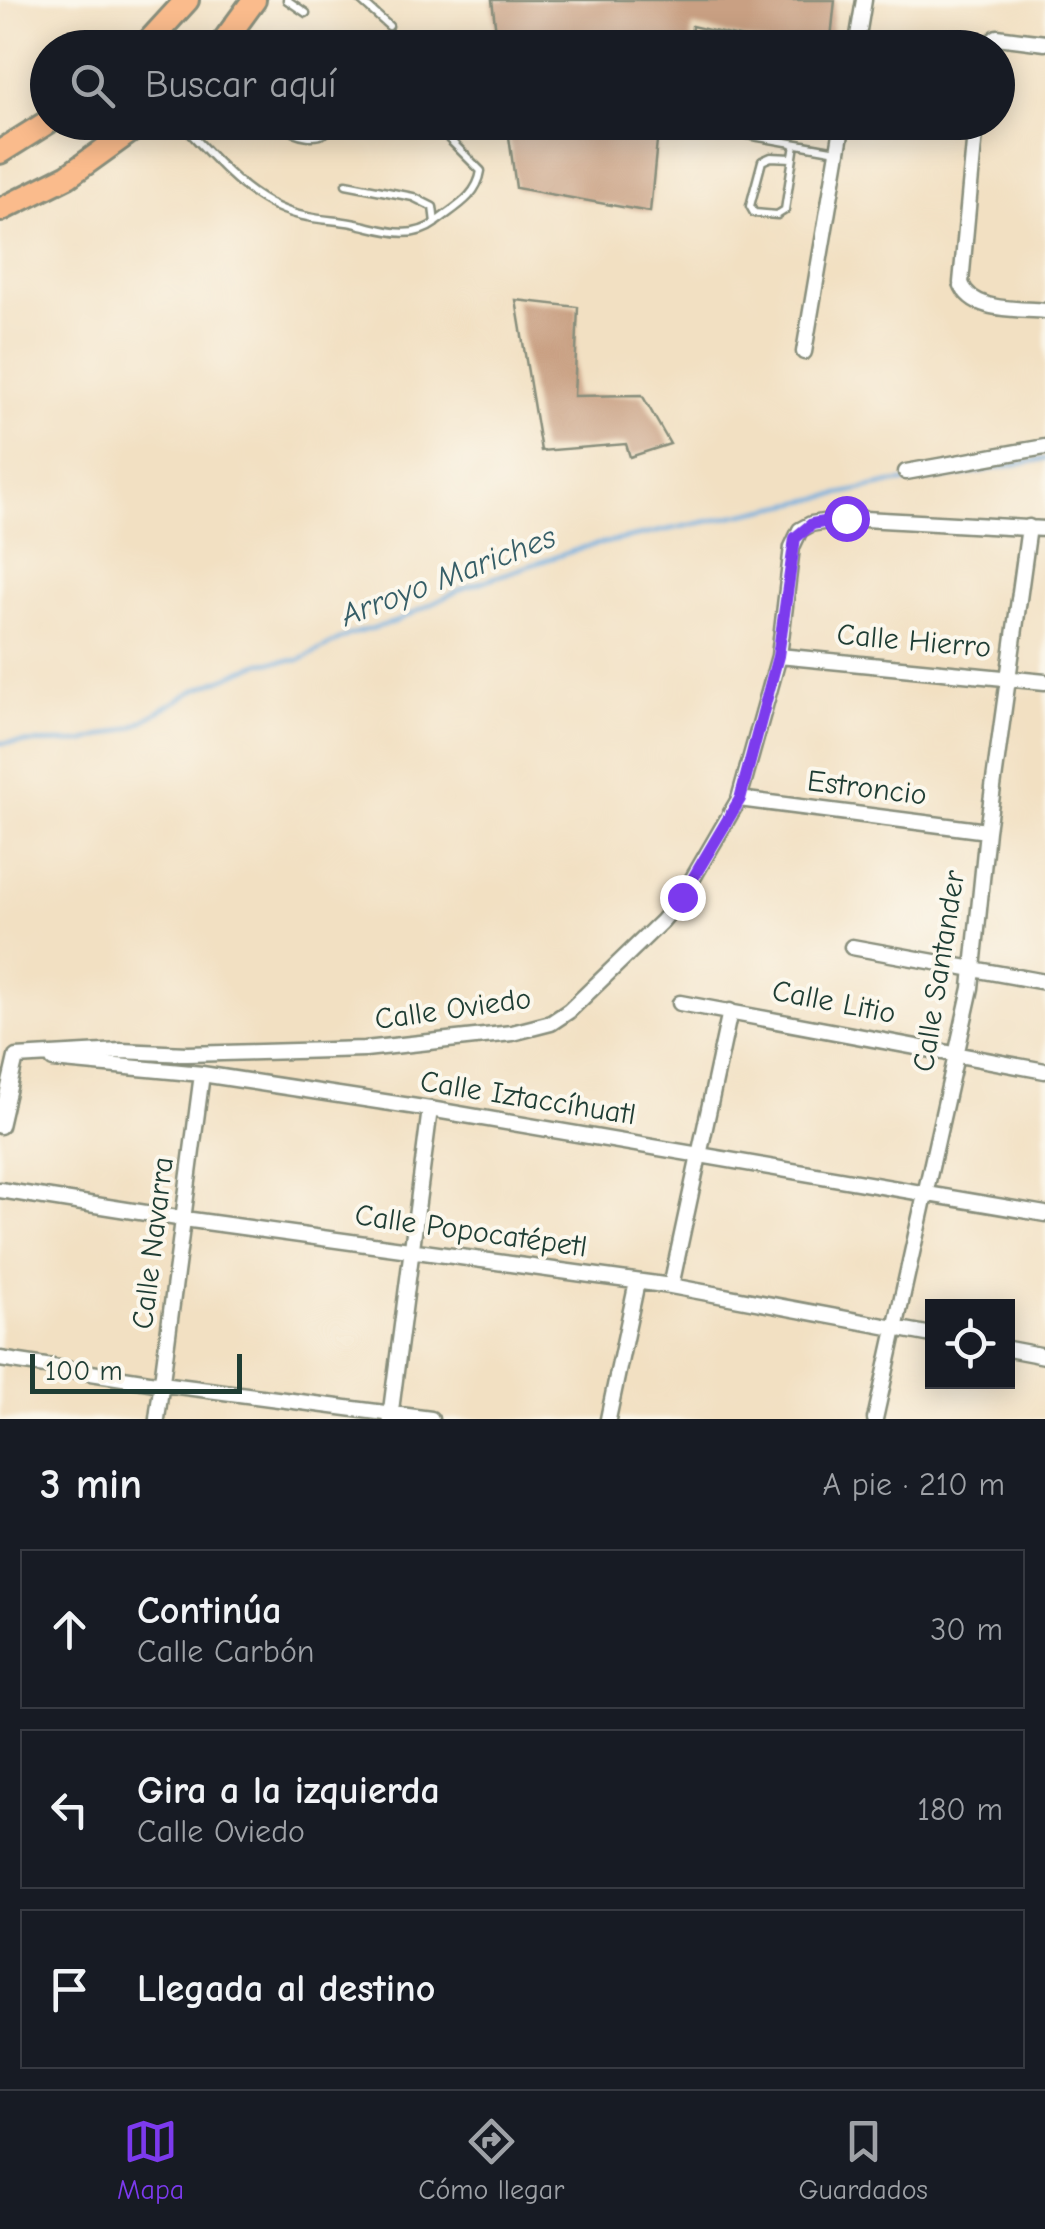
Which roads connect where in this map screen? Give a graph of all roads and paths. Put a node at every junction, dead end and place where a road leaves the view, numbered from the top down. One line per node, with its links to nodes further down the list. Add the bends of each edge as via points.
1 (187, 0): 8 (main road)
2 (254, 0): 9 (main road)
3 (287, 0): 6 (lane)
4 (360, 0): 7 (lane)
5 (864, 0): 10 (street)
6 (306, 13)
7 (389, 26)
8 (160, 30)
9 (232, 30)
10 (859, 30)
11 (1015, 38): 12 (street)
12 (1045, 44)
13 (30, 133): 22 (main road)
14 (118, 140): 25 (main road, via 68,176)
15 (197, 140): 26 (lane, via 264,202 305,217 397,233 422,232)
16 (449, 140): 26 (lane, via 477,164 479,184)
17 (773, 140): 20 (lane)
18 (840, 140): 21 (street)
19 (974, 140): 27 (street, via 961,283 966,296)
20 (795, 144): 21 (lane); 23 (lane)
21 (838, 151): 28 (street)
22 (0, 152)
23 (792, 158): 23 (lane, via 785,210 754,213 750,206 762,161)
24 (346, 184): 26 (lane, via 413,197 433,206)
25 (0, 210)
26 (435, 223)
27 (1045, 311)
28 (804, 352)
29 (1045, 447): 30 (street)
30 (906, 472)
31 (1028, 527): 32 (street); 33 (street, Calle Oviedo, via 846,518 800,530); 34 (street, Calle Santander)
32 (1045, 529)
33 (778, 656): 34 (street, Calle Hierro); 36 (street, Calle Oviedo)
34 (1008, 677): 35 (street, Calle Hierro); 37 (street, Calle Santander)
35 (1045, 682)
36 (740, 799): 37 (street, Estroncio); 45 (street, Calle Oviedo, via 662,921 551,1023 365,1049)
37 (987, 831): 39 (street, Calle Santander)
38 (852, 947): 39 (street)
39 (974, 969): 40 (street); 43 (street, Calle Santander)
40 (1045, 982)
41 (680, 1002): 42 (street, Calle Litio)
42 (730, 1011): 43 (street, Calle Litio); 50 (street)
43 (958, 1054): 46 (street, Calle Litio); 52 (street, Calle Santander)
44 (0, 1056): 45 (street, Calle Iztaccíhuatl)
45 (16, 1056): 47 (street, Calle Iztaccíhuatl); 49 (street)
46 (1045, 1071)
47 (202, 1074): 48 (street, Calle Iztaccíhuatl); 54 (street, Calle Navarra)
48 (430, 1109): 50 (street, Calle Iztaccíhuatl); 55 (street)
49 (0, 1126)
50 (698, 1154): 52 (street, Calle Iztaccíhuatl); 57 (street)
51 (0, 1190): 54 (street, Calle Popocatépetl)
52 (925, 1192): 53 (street, Calle Iztaccíhuatl); 58 (street, Calle Santander)
53 (1045, 1214)
54 (184, 1219): 55 (street, Calle Popocatépetl); 63 (street, Calle Navarra)
55 (413, 1250): 56 (street, Calle Popocatépetl); 64 (street)
56 (636, 1282): 57 (street, Calle Popocatépetl); 67 (street)
57 (671, 1286): 58 (street, Calle Popocatépetl)
58 (896, 1328): 59 (street, Calle Popocatépetl); 68 (street, Calle Santander)
59 (925, 1334)
60 (1015, 1350): 61 (street)
61 (1045, 1356)
62 (0, 1358): 63 (street)
63 (162, 1384): 64 (street); 65 (street, Calle Navarra)
64 (390, 1416): 66 (street)
65 (157, 1419)
66 (431, 1419)
67 (608, 1419)
68 (875, 1419)

